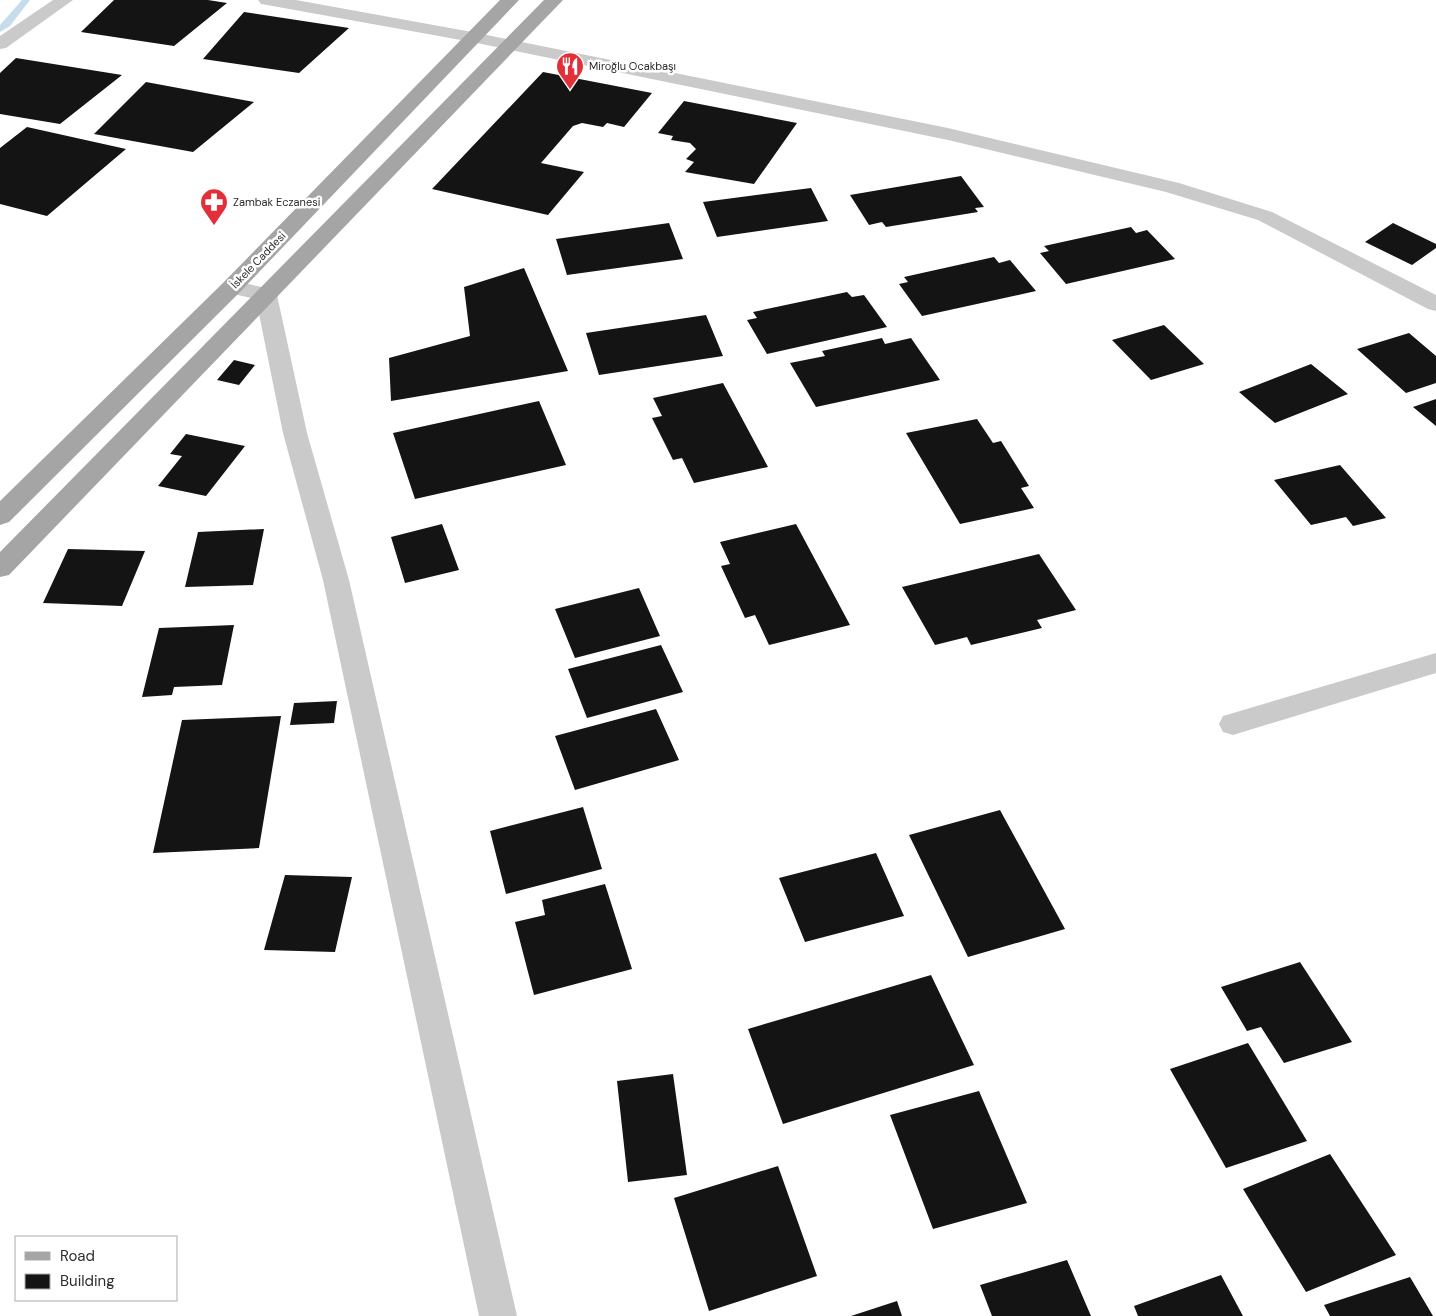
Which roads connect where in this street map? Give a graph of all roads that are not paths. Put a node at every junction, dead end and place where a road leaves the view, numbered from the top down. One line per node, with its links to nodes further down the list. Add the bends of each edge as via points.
1 (64, 0): 6 (street)
2 (266, 0): 5 (street)
3 (510, 0): 5 (main road, İskele Caddesi)
4 (554, 0): 7 (main road)
5 (472, 37): 7 (street); 8 (main road, İskele Caddesi)
6 (0, 44)
7 (508, 45): 9 (main road); 10 (street, via 948,134 1172,187 1265,216)
8 (232, 287): 9 (street); 11 (main road, İskele Caddesi)
9 (266, 295): 12 (main road); 15 (street, via 295,433 336,580)
10 (1436, 304)
11 (0, 516)
12 (0, 568)
13 (1436, 663): 14 (street)
14 (1233, 724)
15 (498, 1316)

